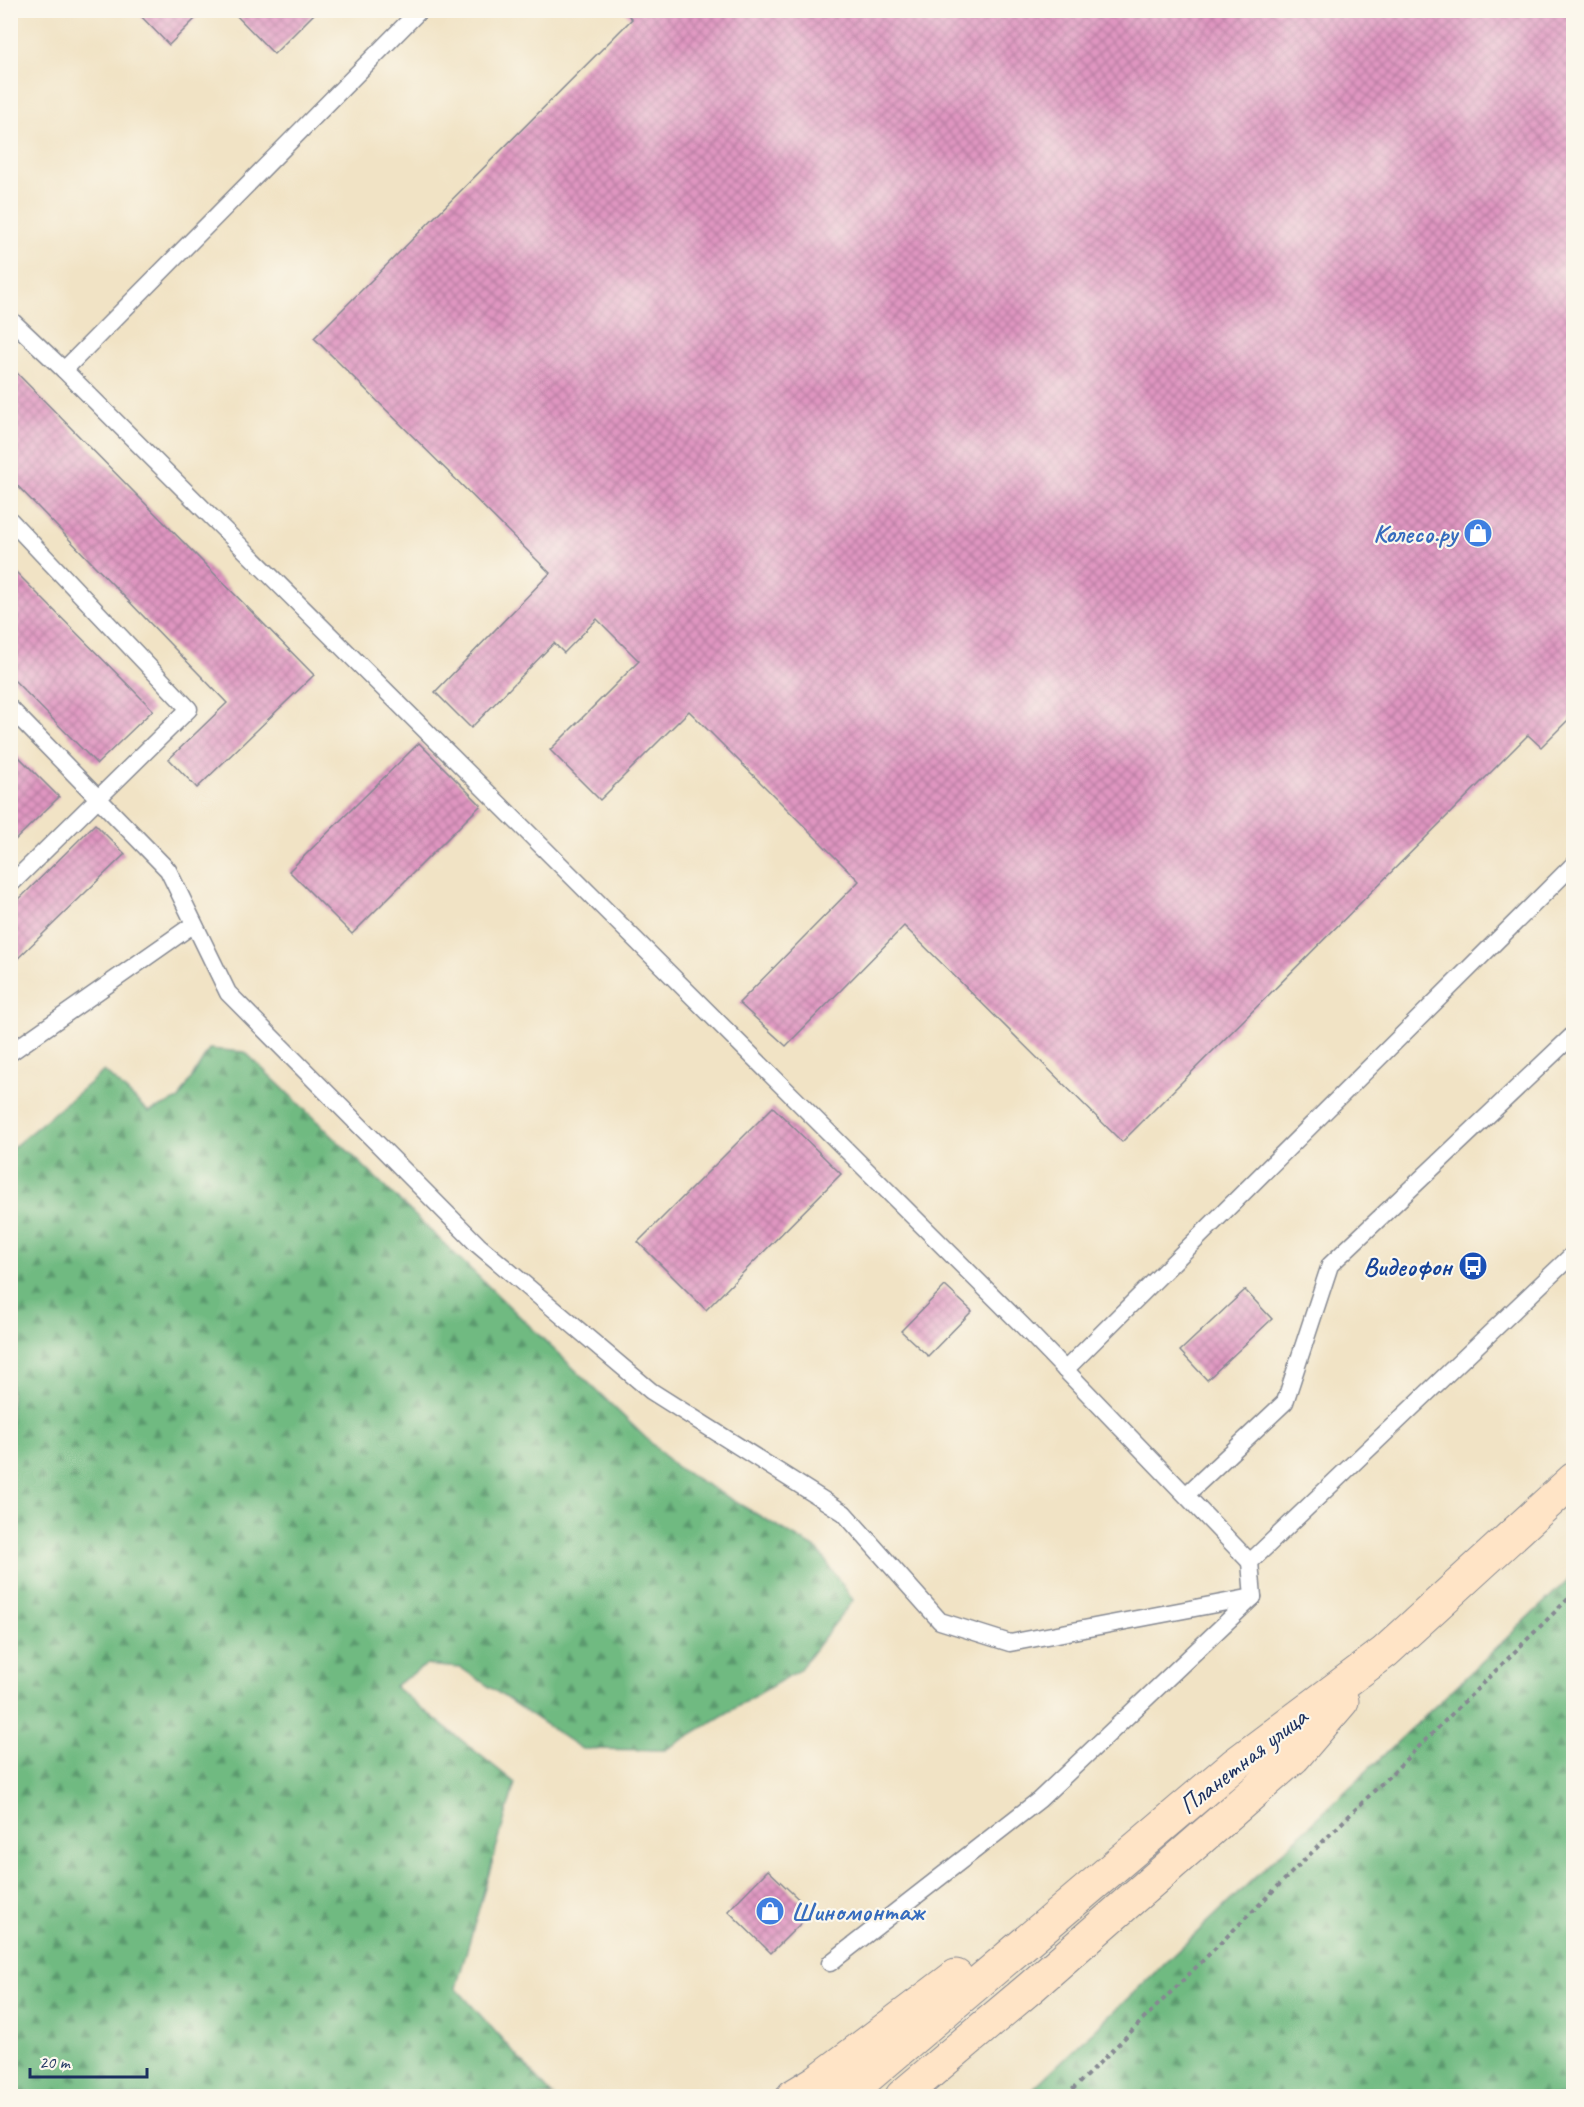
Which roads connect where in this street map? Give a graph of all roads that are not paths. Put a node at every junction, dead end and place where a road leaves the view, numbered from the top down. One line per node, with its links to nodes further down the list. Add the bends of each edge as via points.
1 (420, 10): 3 (lane)
2 (10, 319): 3 (lane)
3 (64, 370): 13 (lane)
4 (10, 520): 6 (lane, via 189,709)
5 (10, 708): 6 (lane)
6 (98, 798): 8 (lane); 9 (lane, via 168,870)
7 (1572, 870): 13 (lane)
8 (11, 883)
9 (194, 924): 11 (lane); 17 (lane, via 228,993 478,1245 651,1391 844,1513 940,1621 1010,1643)
10 (1573, 1034): 15 (lane, via 1330,1265 1285,1402)
11 (10, 1053)
12 (1574, 1253): 16 (lane)
13 (1065, 1370): 15 (lane)
14 (1574, 1479): 18 (main road, Планетная улица)
15 (1186, 1496): 16 (lane)
16 (1250, 1562): 17 (lane)
17 (1253, 1597): 20 (lane, via 1039,1800)
18 (1385, 1652): 19 (main road, Планетная улица); 21 (main road, via 1294,1756)
19 (1234, 1765): 22 (main road); 23 (main road, Планетная улица)
20 (830, 1963)
21 (1030, 1988): 24 (main road); 25 (main road)
22 (793, 2097)
23 (845, 2097)
24 (902, 2097)
25 (927, 2097)

